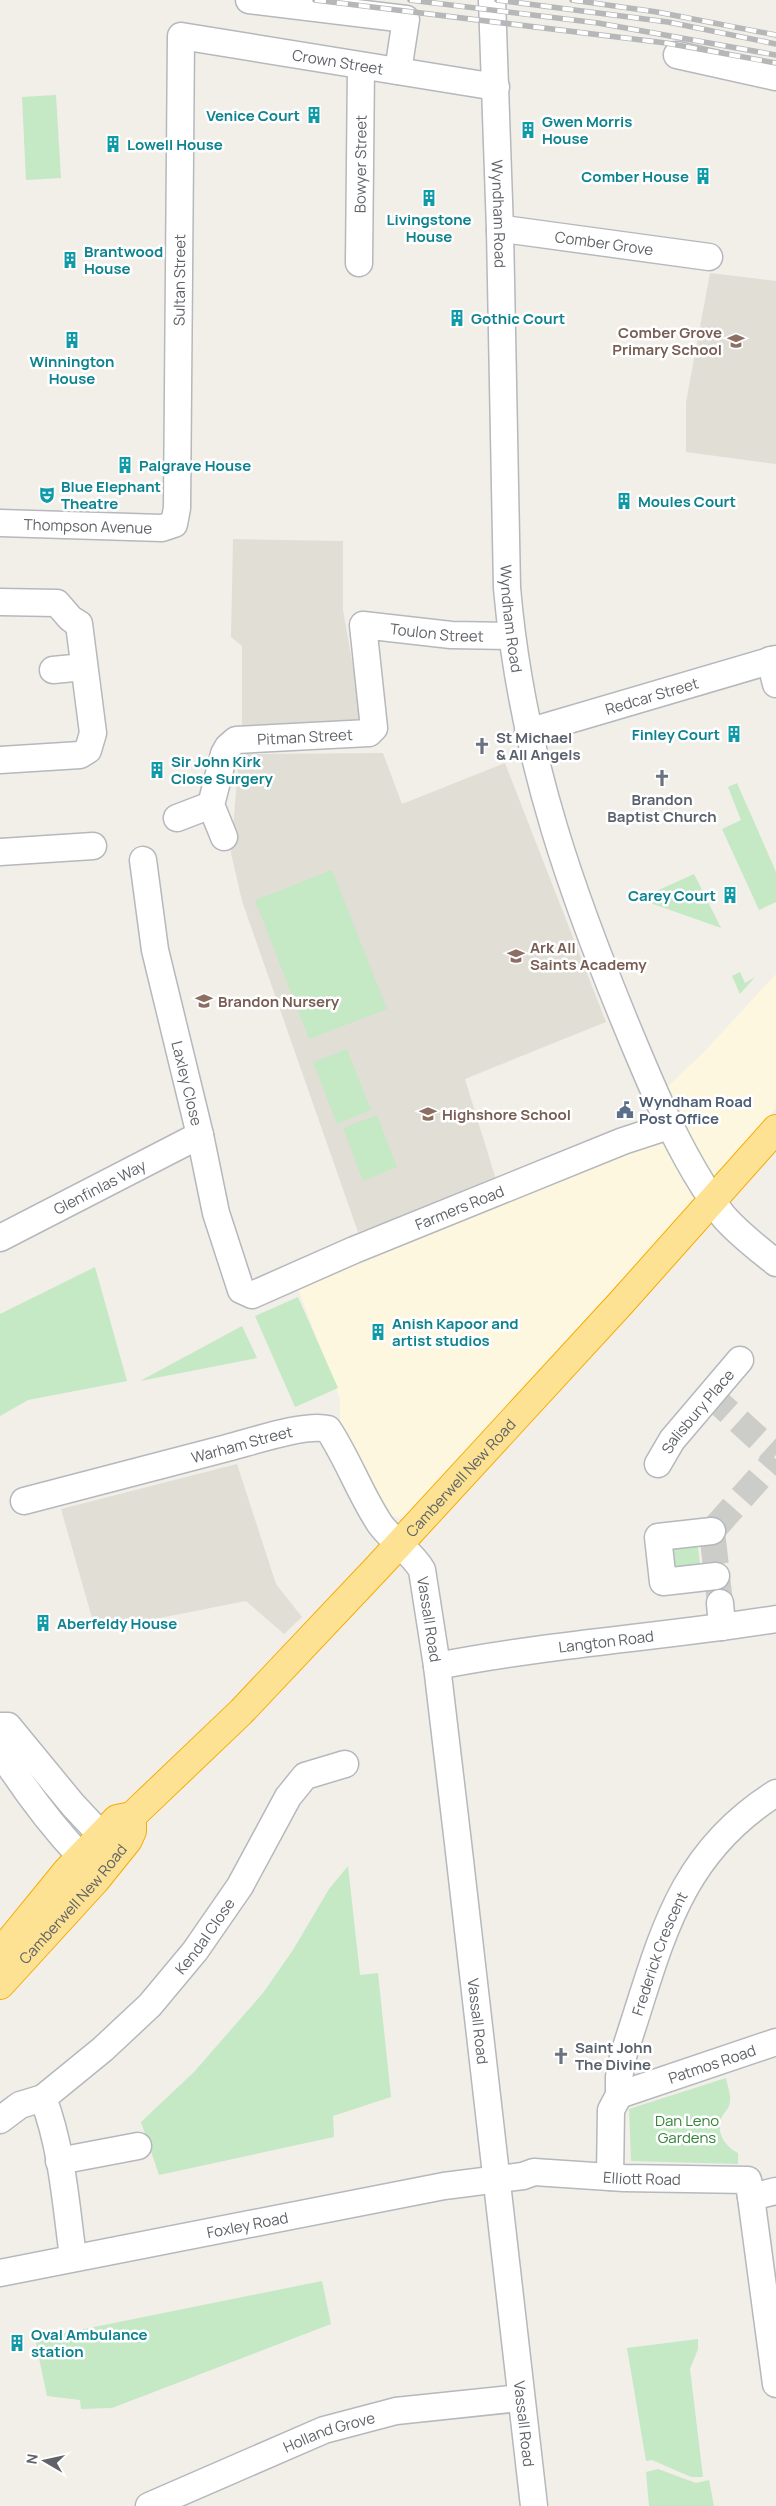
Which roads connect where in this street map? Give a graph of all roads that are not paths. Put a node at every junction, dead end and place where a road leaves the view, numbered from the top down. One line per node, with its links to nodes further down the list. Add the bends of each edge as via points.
1 (249, 0): 6 (street, via 406,19)
2 (492, 0): 8 (street, Wyndham Road)
3 (181, 36): 5 (street, Crown Street); 13 (street, Sultan Street, via 177,508)
4 (677, 55): 7 (street)
5 (361, 66): 6 (street, Crown Street); 11 (street, Bowyer Street)
6 (398, 71): 8 (street, Crown Street)
7 (776, 77)
8 (496, 87): 9 (street, Wyndham Road)
9 (500, 230): 10 (street, Comber Grove); 16 (street, Wyndham Road, via 504,497)
10 (709, 256)
11 (359, 263)
12 (0, 522): 13 (street, Thompson Avenue, via 162,528)
13 (174, 524)
14 (0, 602): 17 (street, via 57,603 79,624)
15 (363, 625): 16 (street, Toulon Street, via 451,635); 22 (street, Pitman Street, via 374,728 369,733 236,740 224,754)
16 (511, 636): 20 (street, Wyndham Road)
17 (84, 667): 19 (street); 21 (street, via 92,733 88,750 80,754)
18 (774, 668): 20 (street, Redcar Street)
19 (54, 670)
20 (528, 732): 28 (street, Wyndham Road, via 544,799 579,907)
21 (0, 760)
22 (211, 805): 23 (street); 24 (street)
23 (177, 818)
24 (224, 837)
25 (93, 846): 26 (street)
26 (0, 852)
27 (143, 860): 30 (street, Laxley Close, via 155,950)
28 (670, 1126): 31 (street, Wyndham Road); 34 (street, Farmers Road, via 371,1242)
29 (776, 1129): 31 (highway, Camberwell New Road)
30 (200, 1135): 32 (street, Glenfinlas Way); 34 (street, Laxley Close, via 216,1213 241,1290)
31 (712, 1200): 33 (street, Wyndham Road, via 725,1218); 39 (highway, Camberwell New Road)
32 (0, 1238)
33 (776, 1263)
34 (252, 1295)
35 (740, 1360): 36 (street, Salisbury Place, via 672,1440)
36 (658, 1464)
37 (24, 1501): 39 (street, Warham Street, via 303,1429 323,1428 328,1429 334,1438 377,1519)
38 (712, 1531): 40 (street, via 658,1538 663,1582)
39 (399, 1544): 42 (street, Vassall Road, via 422,1570); 47 (highway, Camberwell New Road, via 241,1712 132,1816 128,1840)
40 (716, 1576)
41 (776, 1619): 42 (street, Langton Road, via 721,1615)
42 (437, 1666): 57 (street, Vassall Road)
43 (0, 1726): 47 (street, via 8,1726)
44 (0, 1751): 48 (street, via 28,1794 61,1837)
45 (345, 1764): 53 (street, Kendal Close, via 305,1776 288,1797 240,1886 195,1951 150,2005)
46 (776, 1793): 52 (street, Frederick Crescent, via 748,1810 708,1851 678,1899 624,2053)
47 (106, 1848): 48 (highway, Camberwell New Road); 50 (highway, Camberwell New Road)
48 (82, 1858): 49 (highway, Camberwell New Road, via 66,1872)
49 (0, 1953)
50 (0, 1985)
51 (776, 2042): 52 (street, Patmos Road)
52 (619, 2095): 58 (street, Frederick Crescent, via 611,2110)
53 (43, 2098): 54 (street, Kendal Close, via 20,2105); 56 (street)
54 (0, 2120)
55 (138, 2146): 56 (street)
56 (58, 2160): 60 (street)
57 (507, 2177): 58 (street, Elliott Road, via 534,2172); 60 (street, Foxley Road, via 444,2186); 63 (street, Vassall Road)
58 (610, 2177): 59 (street, Elliott Road, via 748,2180)
59 (764, 2194): 62 (street)
60 (74, 2257): 61 (street, Foxley Road)
61 (0, 2273)
62 (776, 2384)
63 (520, 2398): 64 (street, Holland Grove, via 396,2411 324,2430); 65 (street, Vassall Road)
64 (165, 2502)
65 (534, 2506)

